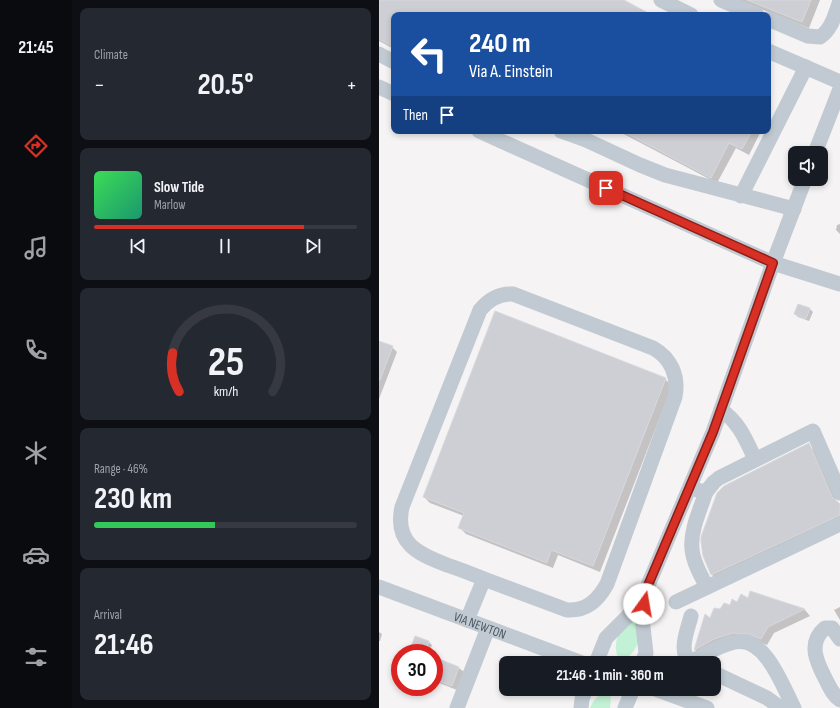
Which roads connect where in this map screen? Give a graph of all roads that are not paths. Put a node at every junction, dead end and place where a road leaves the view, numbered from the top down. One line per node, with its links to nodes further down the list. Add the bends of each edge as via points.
1 (661, 0): 4 (street)
2 (721, 0): 5 (street)
3 (840, 1): 6 (street, via 830,27 820,37 808,36)
4 (685, 12)
5 (750, 12)
6 (771, 20)
7 (771, 52): 10 (street)
8 (379, 54): 9 (street)
9 (391, 60)
10 (806, 67): 11 (street); 19 (street)
11 (840, 82)
12 (379, 87): 14 (street)
13 (840, 89): 17 (street)
14 (391, 93)
15 (486, 134): 21 (street)
16 (569, 134): 19 (street, via 657,172)
17 (818, 146)
18 (802, 186): 20 (street)
19 (741, 196): 20 (street)
20 (794, 209): 21 (street)
21 (773, 263): 22 (street); 23 (street)
22 (840, 284)
23 (721, 410): 24 (street, via 739,427); 25 (street)
24 (755, 460): 26 (street, via 719,478); 27 (street, via 813,431)
25 (690, 488): 26 (street); 32 (street)
26 (706, 492): 31 (street, via 691,550)
27 (840, 493)
28 (840, 524): 31 (street)
29 (484, 579): 29 (street, via 567,610 586,607 597,599 607,584 675,397 677,383 674,371 661,352 513,294 494,297 480,310 402,507 400,522 408,543 420,554); 35 (street)
30 (379, 587): 35 (street, VIA NEWTON)
31 (707, 587): 33 (street)
32 (646, 590): 39 (street, via 629,615 606,638); 40 (street, via 642,618)
33 (676, 602)
34 (691, 616): 41 (street, via 684,650)
35 (467, 620): 36 (street, VIA NEWTON)
36 (488, 628): 38 (street, VIA NEWTON); 48 (street)
37 (840, 639): 47 (street, via 832,628 825,628 819,634 815,653 817,664 832,693)
38 (563, 656)
39 (599, 656)
40 (645, 656)
41 (686, 656)
42 (704, 656): 53 (street, via 734,642 745,642 755,646 767,657)
43 (721, 676): 52 (street, via 767,698)
44 (583, 696): 49 (street)
45 (630, 696): 50 (street)
46 (674, 696): 51 (street)
47 (840, 700)
48 (457, 708)
49 (581, 708)
50 (625, 708)
51 (707, 708)
52 (781, 708)
53 (794, 708)

